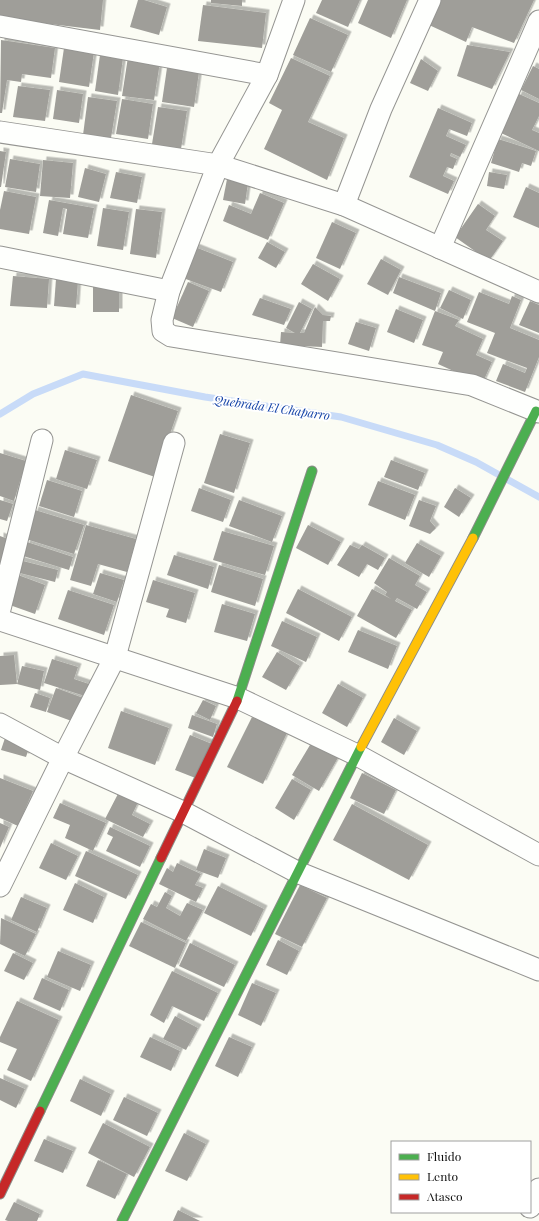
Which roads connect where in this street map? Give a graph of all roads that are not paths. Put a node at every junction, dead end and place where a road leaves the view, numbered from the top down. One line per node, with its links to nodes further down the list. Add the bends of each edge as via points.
1 (294, 0): 5 (street)
2 (430, 0): 8 (street, via 381,109)
3 (539, 21): 9 (street)
4 (0, 26): 5 (street)
5 (267, 75): 7 (street)
6 (0, 132): 7 (street)
7 (218, 165): 8 (street); 11 (street)
8 (344, 205): 9 (street)
9 (440, 248): 12 (street)
10 (0, 257): 11 (street)
11 (169, 291): 13 (street, via 162,320 163,331 171,336 472,385)
12 (539, 292)
13 (538, 411): 22 (street, via 486,515)
14 (42, 440): 17 (street)
15 (174, 443): 19 (street)
16 (312, 471): 20 (street)
17 (0, 609)
18 (0, 620): 19 (street)
19 (115, 657): 20 (street); 23 (street)
20 (238, 698): 22 (street); 24 (street)
21 (0, 724): 23 (street)
22 (357, 755): 25 (street); 26 (street)
23 (63, 758): 24 (street); 27 (street)
24 (183, 812): 26 (street); 30 (street)
25 (539, 855)
26 (297, 872): 28 (street); 32 (street)
27 (0, 886)
28 (538, 966)
29 (539, 1189): 31 (street)
30 (0, 1194)
31 (531, 1205)
32 (122, 1221)

